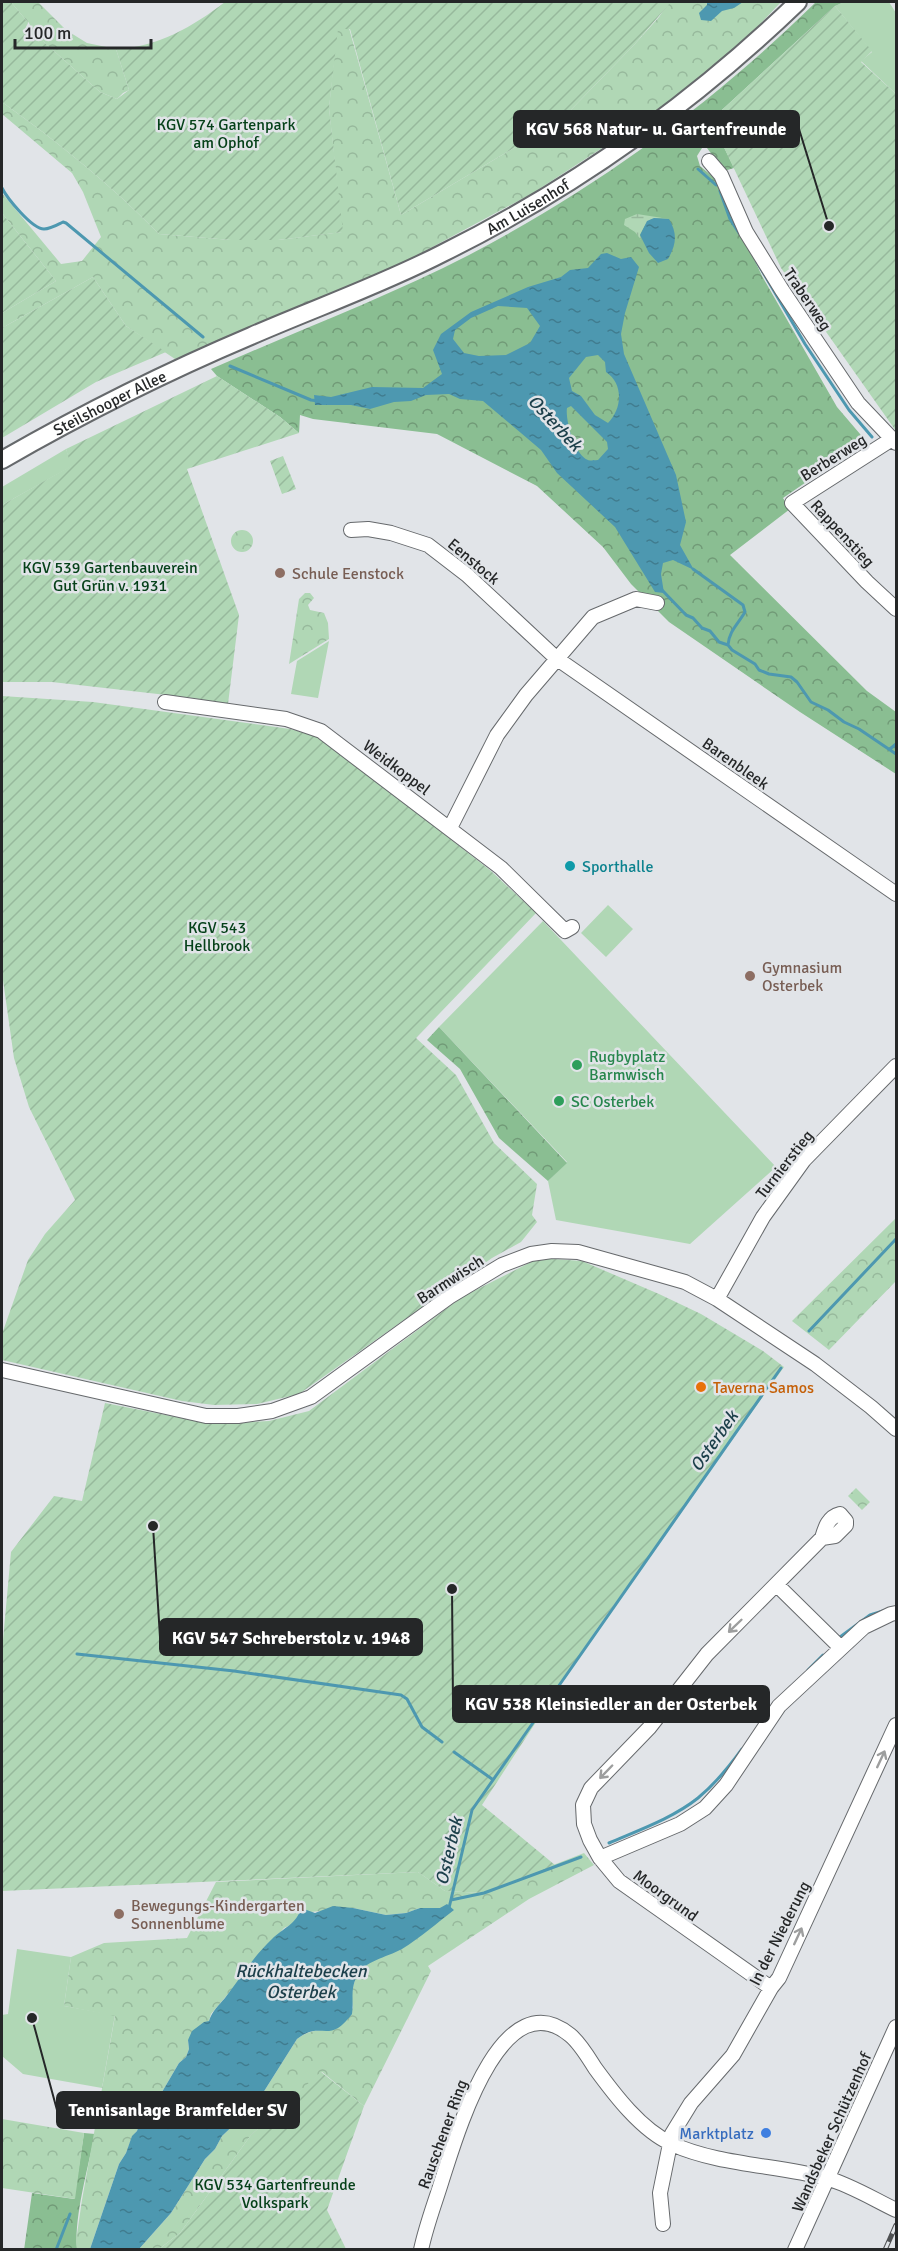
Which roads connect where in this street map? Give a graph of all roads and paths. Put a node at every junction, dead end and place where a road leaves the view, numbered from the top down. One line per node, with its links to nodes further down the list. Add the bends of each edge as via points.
1 (798, 2): 3 (main road, Am Luisenhof, via 660,121 540,200 406,271)
2 (709, 161): 4 (street, Traberweg, via 721,175 746,232 782,290 858,403)
3 (219, 350): 5 (main road, Steilshooper Allee, via 92,411)
4 (894, 441): 6 (street, Berberweg)
5 (2, 460)
6 (792, 503): 9 (street, Rappenstieg)
7 (351, 530): 10 (street, Eenstock, via 391,533 428,545 467,575)
8 (657, 603): 10 (street, via 636,599 593,616)
9 (897, 609)
10 (556, 658): 12 (street, via 497,735); 13 (street, Barenbleek)
11 (165, 702): 12 (street, Weidkoppel, via 286,719 321,730)
12 (450, 828): 14 (street, Weidkoppel, via 501,868 565,931)
13 (897, 894)
14 (572, 927)
15 (897, 1066): 16 (street, Turnierstieg, via 804,1160 763,1217)
16 (717, 1299): 17 (street, Barmwisch, via 685,1282 578,1252 531,1254 502,1265 449,1297 310,1397 272,1411 238,1416 206,1416); 18 (street, Barmwisch, via 815,1364)
17 (2, 1370)
18 (897, 1430)
19 (822, 1538): 20 (street, Moorgrund)
20 (777, 1585): 22 (street); 24 (street, Moorgrund, one-way to 24, via 707,1654 649,1728 591,1788 583,1805 584,1824)
21 (897, 1613): 22 (street, via 864,1627)
22 (840, 1648): 24 (street, via 779,1706 726,1785 705,1808 680,1824)
23 (897, 1725): 25 (street, In der Niederung, one-way to 23)
24 (600, 1858): 25 (street, Moorgrund, via 619,1881)
25 (771, 1988): 27 (street, In der Niederung, via 733,2055 692,2103)
26 (897, 2027): 28 (street, Wandsbeker Schützenhof)
27 (670, 2143): 28 (street, Rauschener Ring, via 699,2153); 30 (street, via 660,2193); 31 (street, Rauschener Ring, via 642,2123 610,2089 572,2036 551,2024 535,2023 511,2036 499,2049 475,2089)
28 (828, 2178): 29 (street, Rauschener Ring); 32 (street, Wandsbeker Schützenhof)
29 (897, 2210)
30 (663, 2224)
31 (421, 2250)
32 (795, 2250)

